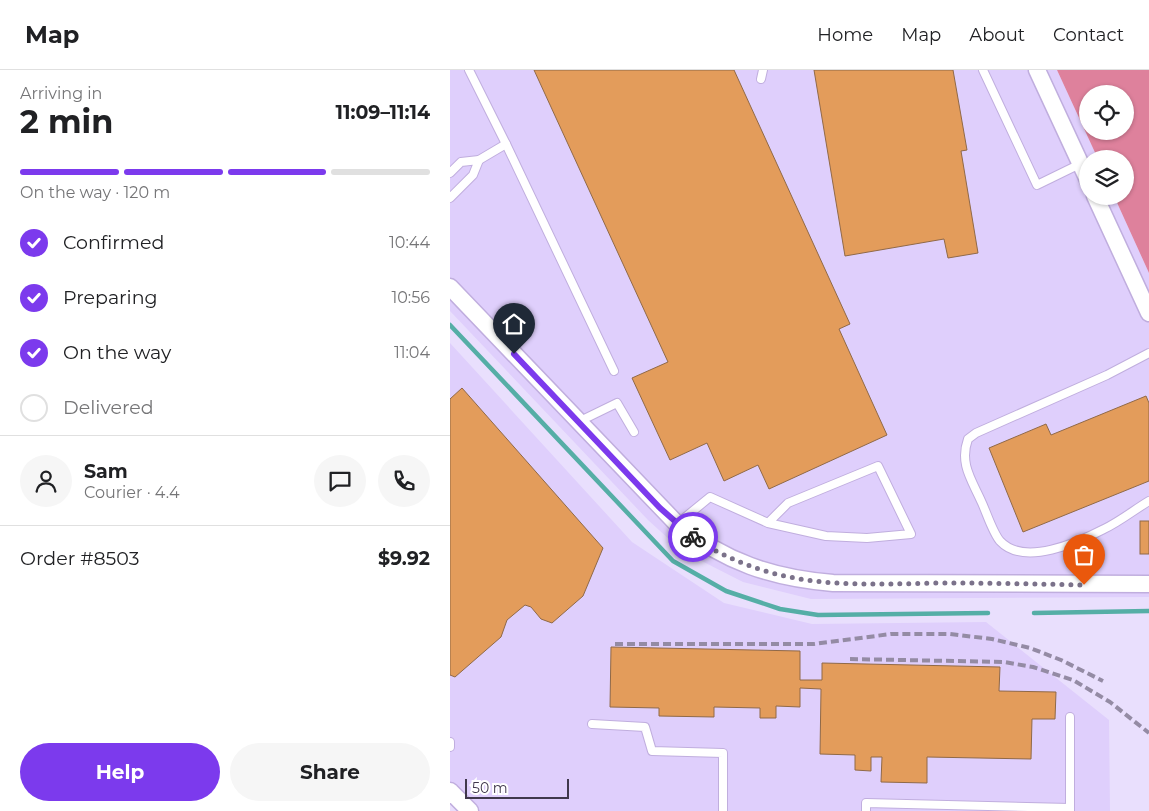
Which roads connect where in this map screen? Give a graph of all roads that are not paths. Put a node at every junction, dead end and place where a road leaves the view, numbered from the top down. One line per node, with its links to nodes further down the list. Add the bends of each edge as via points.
1 (469, 70): 6 (lane)
2 (763, 70): 5 (lane)
3 (983, 70): 9 (lane, via 1037,186)
4 (1037, 70): 8 (street)
5 (761, 80)
6 (506, 144): 7 (lane); 16 (lane)
7 (479, 160): 10 (lane, via 461,162); 11 (lane, via 473,175)
8 (1079, 162)
9 (1079, 165)
10 (450, 173)
11 (450, 198)
12 (1099, 205): 14 (street)
13 (450, 287): 17 (street)
14 (1149, 313)
15 (1149, 353): 22 (lane, via 968,439 964,458 968,473 999,540 1014,550 1026,552 1048,551)
16 (614, 371)
17 (578, 422): 18 (lane, via 617,403); 21 (street)
18 (634, 432)
19 (1149, 501): 22 (lane)
20 (768, 523): 20 (lane, via 826,536 867,538 910,534 878,466 788,503); 21 (lane, via 710,497)
21 (677, 524): 24 (street, via 697,540 751,567 801,580)
22 (1083, 539): 24 (lane)
23 (1149, 584): 24 (street)
24 (1084, 585)
25 (1070, 717): 31 (lane)
26 (592, 724): 33 (lane, via 645,726 652,751 723,753)
27 (450, 742): 28 (lane)
28 (450, 747)
29 (450, 791): 32 (street)
30 (975, 808): 31 (lane); 34 (lane, via 866,802)
31 (1070, 810)
32 (470, 811)
33 (723, 811)
34 (866, 811)

